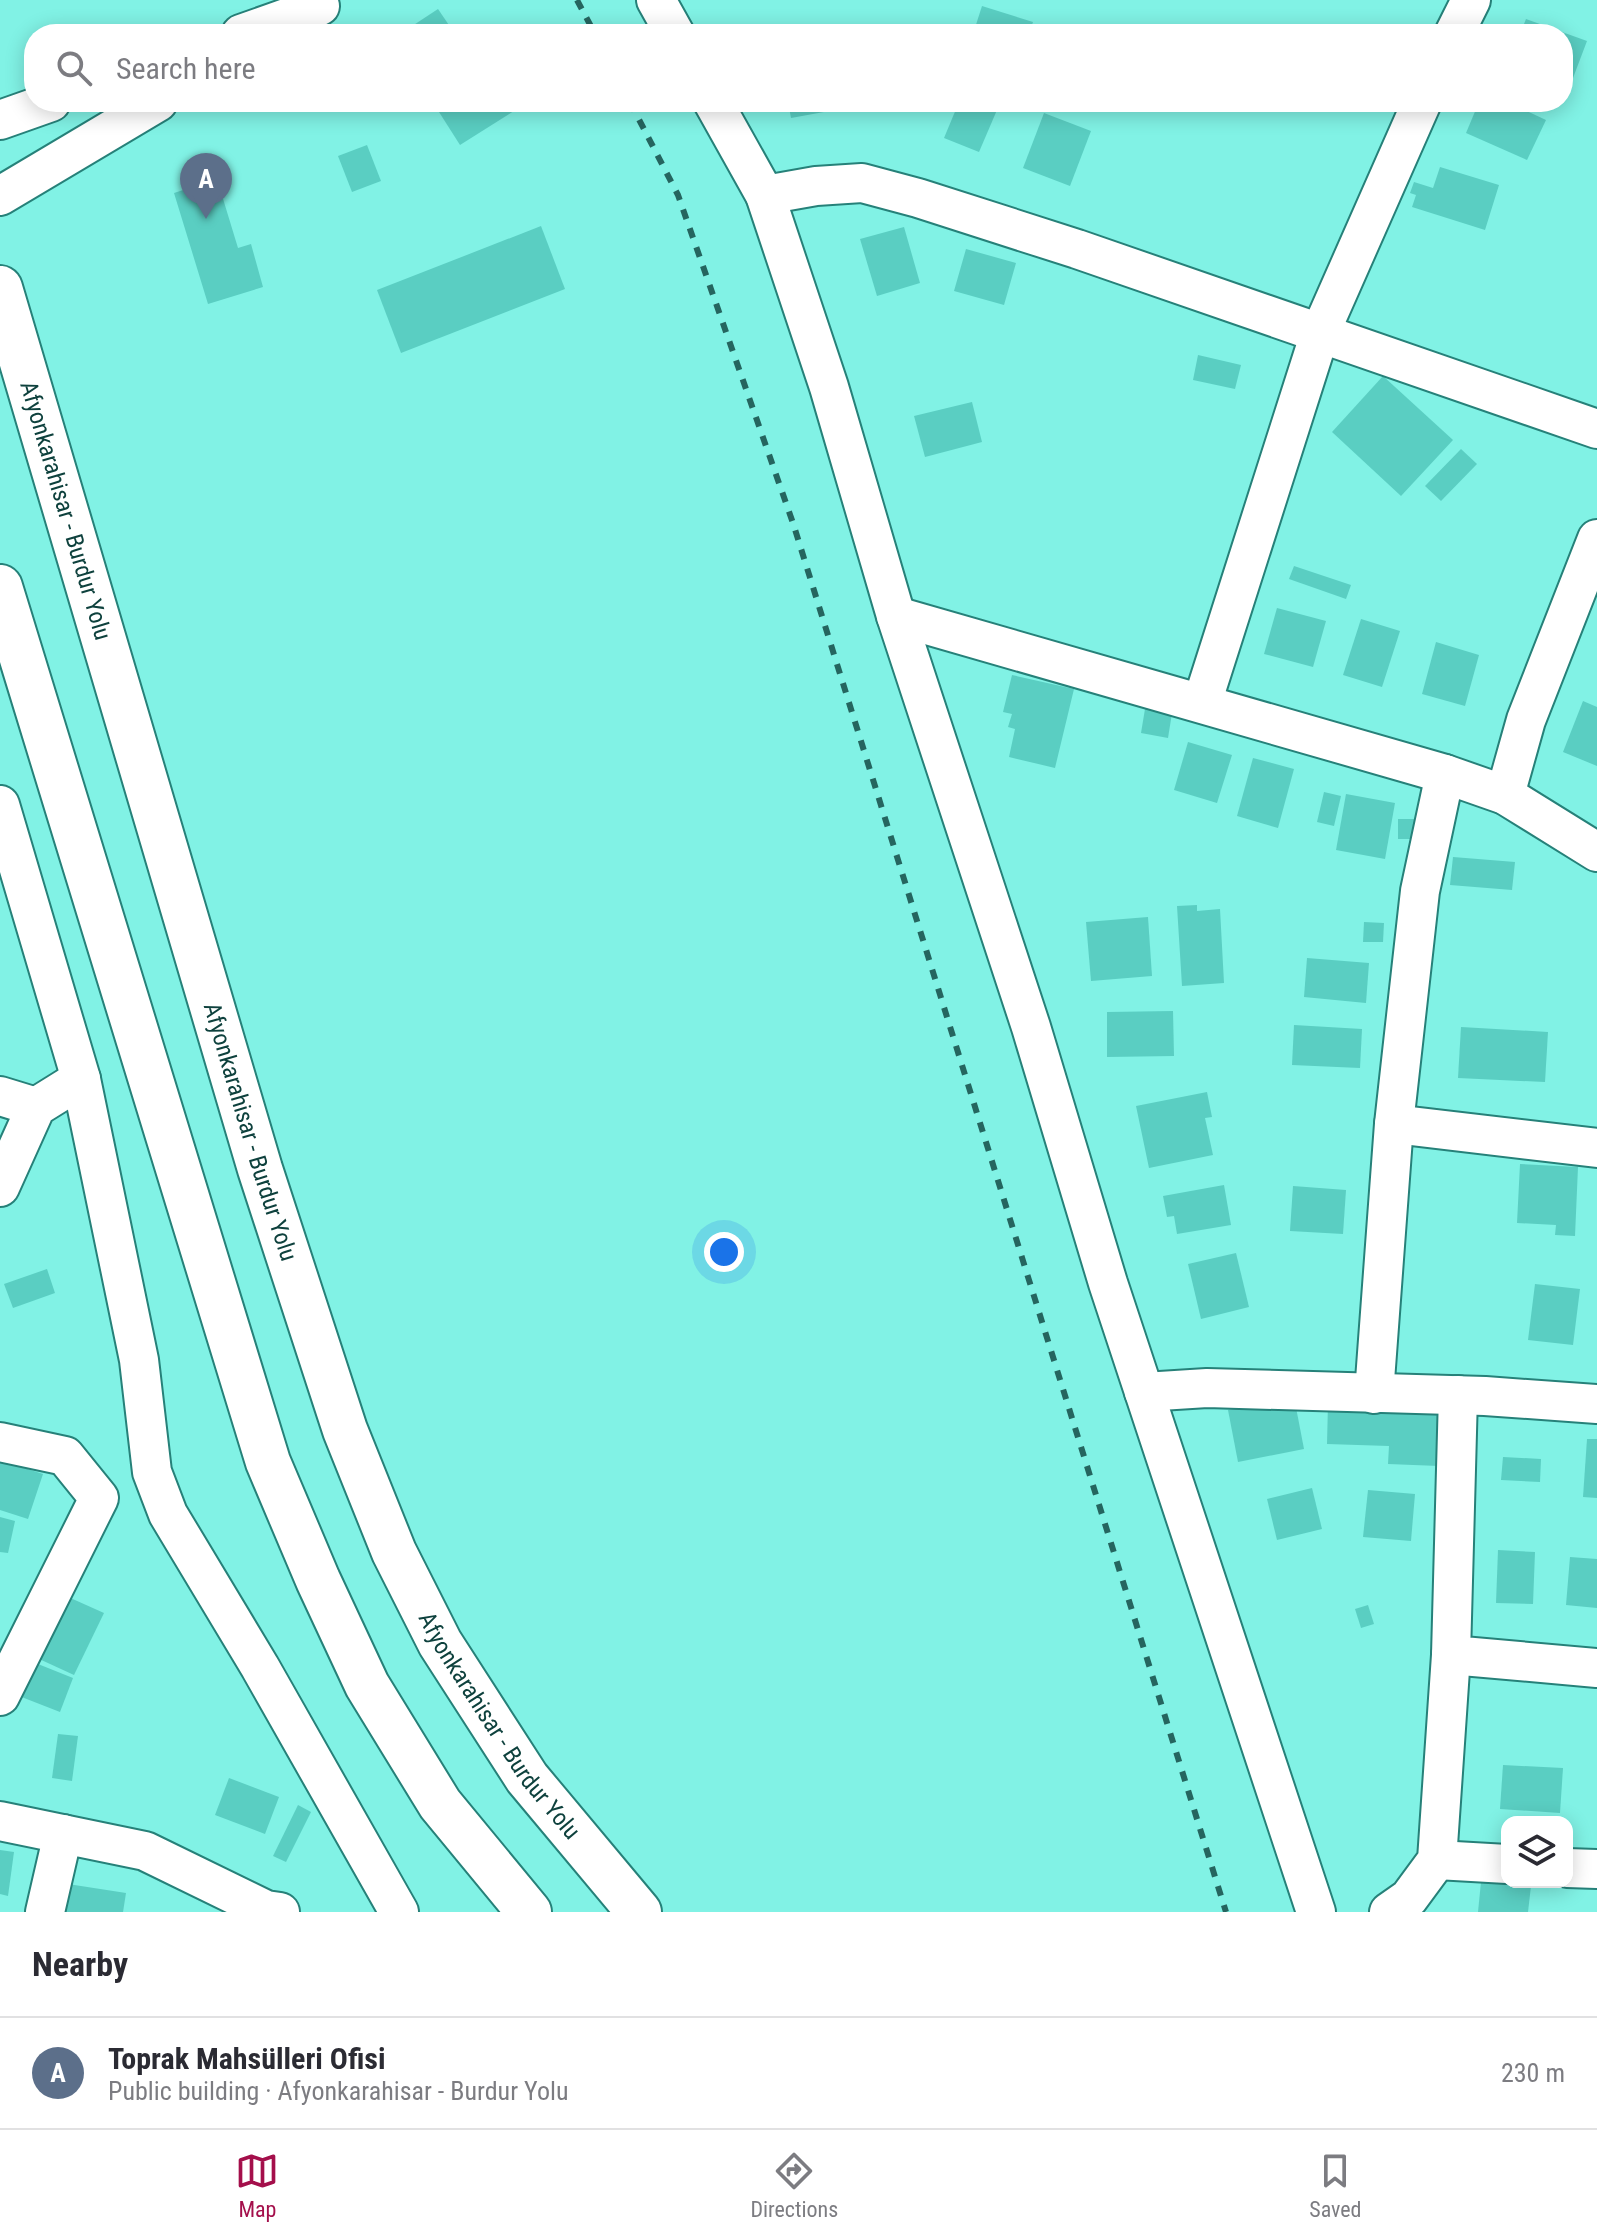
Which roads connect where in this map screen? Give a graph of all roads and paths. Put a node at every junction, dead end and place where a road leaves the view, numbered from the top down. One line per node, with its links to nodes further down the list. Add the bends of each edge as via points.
1 (656, 0): 6 (street)
2 (1471, 0): 7 (street)
3 (325, 3): 4 (street); 5 (street)
4 (268, 24)
5 (289, 24)
6 (669, 24)
7 (1459, 24)
8 (24, 112): 12 (street)
9 (141, 112): 14 (street)
10 (719, 112): 13 (street)
11 (1418, 112): 16 (street)
12 (0, 120)
13 (765, 195): 16 (street, via 862,183 1077,249); 20 (street, via 829,387)
14 (0, 196)
15 (0, 288): 50 (highway, Afyonkarahisar - Burdur Yolu, via 260,1169 345,1430 394,1552 440,1643 527,1778)
16 (1320, 333): 17 (street); 21 (street)
17 (1597, 429)
18 (1597, 539): 23 (street, via 1526,720)
19 (0, 587): 49 (highway, via 268,1462 367,1685 440,1804)
20 (896, 616): 21 (street); 32 (street)
21 (1202, 703): 22 (street)
22 (1445, 774): 23 (street); 29 (street, via 1420,891)
23 (1505, 795): 25 (street)
24 (0, 805): 26 (street)
25 (1597, 852)
26 (81, 1079): 28 (street); 48 (street, via 139,1360 152,1472 168,1514)
27 (0, 1096): 28 (street)
28 (36, 1107): 31 (street)
29 (1394, 1124): 30 (street); 33 (street)
30 (1597, 1148)
31 (0, 1187)
32 (1144, 1392): 33 (street, via 1207,1388); 51 (street)
33 (1374, 1394): 34 (street)
34 (1458, 1395): 35 (street); 37 (street)
35 (1597, 1404)
36 (0, 1442): 39 (street, via 65,1456 99,1498)
37 (1451, 1655): 38 (street); 42 (street)
38 (1597, 1668)
39 (0, 1696)
40 (0, 1821): 41 (street)
41 (63, 1834): 46 (street); 47 (street, via 145,1851)
42 (1437, 1860): 43 (street); 52 (street, via 1409,1898)
43 (1501, 1864)
44 (1573, 1868): 45 (street)
45 (1597, 1869)
46 (45, 1912)
47 (280, 1912)
48 (399, 1912)
49 (529, 1912)
50 (639, 1912)
51 (1316, 1912)
52 (1389, 1912)

